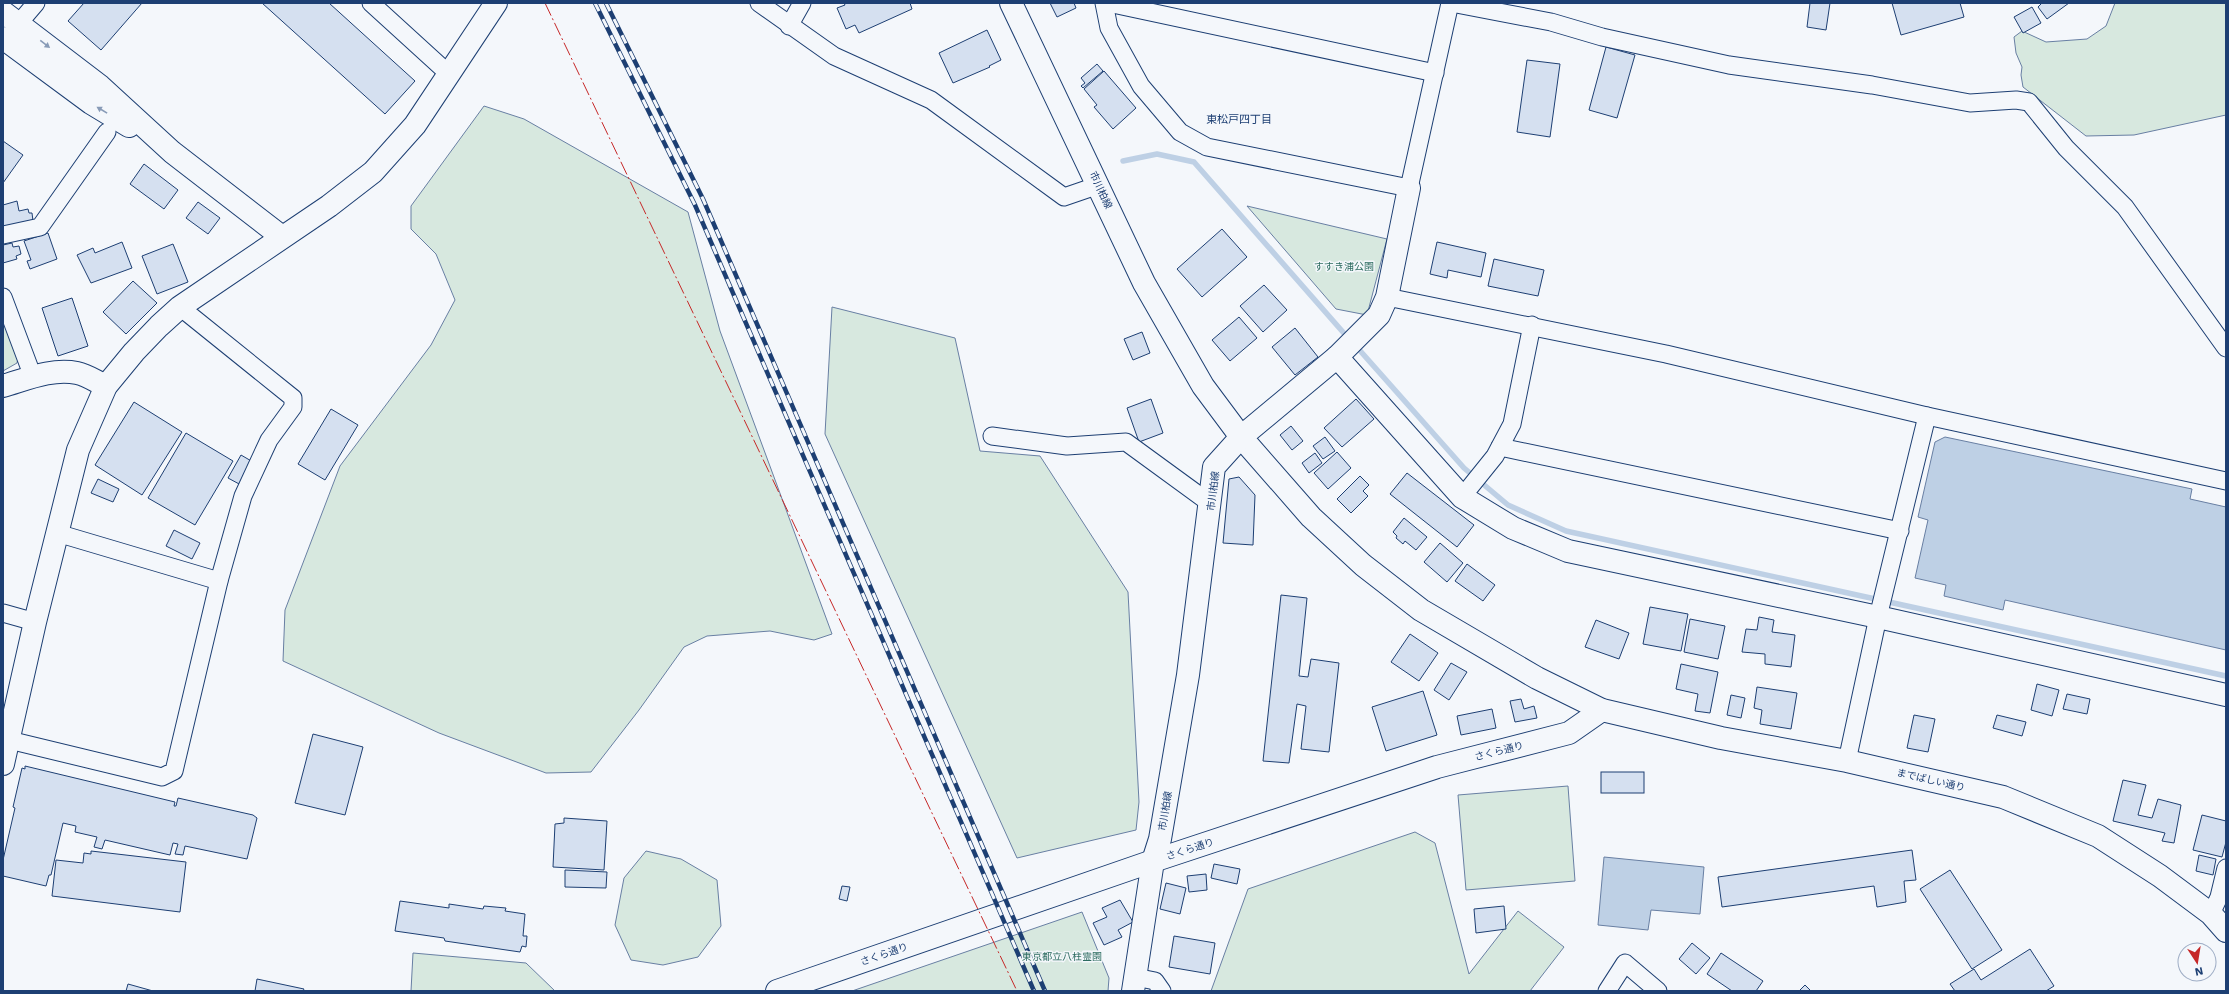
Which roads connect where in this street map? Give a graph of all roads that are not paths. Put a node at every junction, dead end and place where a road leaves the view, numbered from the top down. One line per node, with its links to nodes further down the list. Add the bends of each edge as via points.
1 (36, 3): 10 (street)
2 (371, 3): 14 (street)
3 (496, 3): 14 (street)
4 (759, 3): 11 (street)
5 (802, 3): 11 (street)
6 (1011, 3): 17 (street, 市川柏線)
7 (1104, 3): 18 (street, via 1109,28 1141,86 1180,132 1207,147)
8 (1108, 3): 13 (street)
9 (1450, 3): 13 (street); 26 (street, via 1551,22 1602,37 1729,65 1804,74 1970,103 2016,100 2029,102 2066,148 2125,207)
10 (11, 18): 16 (street, one-way to 16, via 100,86)
11 (789, 26): 17 (street, via 834,56 931,100 1064,197)
12 (3, 38): 16 (street, one-way to 12, via 91,103)
13 (1435, 73): 18 (street)
14 (450, 75): 20 (street, via 415,124 373,172)
15 (107, 132): 19 (street, via 40,228)
16 (172, 152): 20 (street)
17 (1099, 185): 32 (street, 市川柏線, via 1144,283 1203,386)
18 (1409, 188): 22 (street)
19 (3, 235)
20 (282, 237): 23 (street)
21 (3, 297): 27 (street)
22 (1388, 297): 24 (street); 25 (street, via 1379,315)
23 (180, 307): 29 (street, via 134,352); 39 (street, via 293,398 293,407 269,440 243,496)
24 (1532, 325): 30 (street); 33 (street, via 1512,424)
25 (1346, 348): 32 (street); 35 (street)
26 (2226, 348)
27 (33, 378): 28 (street); 29 (street, via 50,372 78,373)
28 (3, 386)
29 (106, 386): 38 (street, via 78,450)
30 (1927, 416): 34 (street); 37 (street)
31 (992, 436): 36 (street, via 1067,446 1126,442)
32 (1241, 437): 36 (street, 市川柏線, via 1214,468); 44 (street, までばしい通り, via 1311,517 1363,565 1421,610 1537,678)
33 (1500, 447): 35 (street); 37 (street)
34 (2226, 481)
35 (1466, 491): 41 (street, via 1513,528 1568,551)
36 (1211, 504): 48 (street, 市川柏線, via 1188,675 1160,839)
37 (1900, 531): 41 (street)
38 (57, 533): 39 (street); 42 (street)
39 (220, 581): 45 (street, via 174,771 162,777)
40 (3, 613): 42 (street)
41 (1879, 613): 43 (street); 46 (street)
42 (35, 622): 45 (street)
43 (2226, 695)
44 (1602, 710): 46 (street, までばしい通り, via 1721,738); 48 (street, さくら通り, via 1569,733 1437,767)
45 (9, 740): 47 (street)
46 (1847, 761): 50 (street, までばしい通り, via 2003,797 2091,833 2160,876)
47 (3, 764)
48 (1153, 861): 52 (street, 市川柏線); 53 (street, さくら通り)
49 (2226, 868): 50 (street, via 2219,897)
50 (2211, 914): 51 (street, までばしい通り)
51 (2226, 931)
52 (1134, 984): 54 (street, via 1155,981)
53 (777, 991)
54 (1162, 991)
55 (1607, 991): 56 (street, via 1625,963)
56 (1658, 991)

